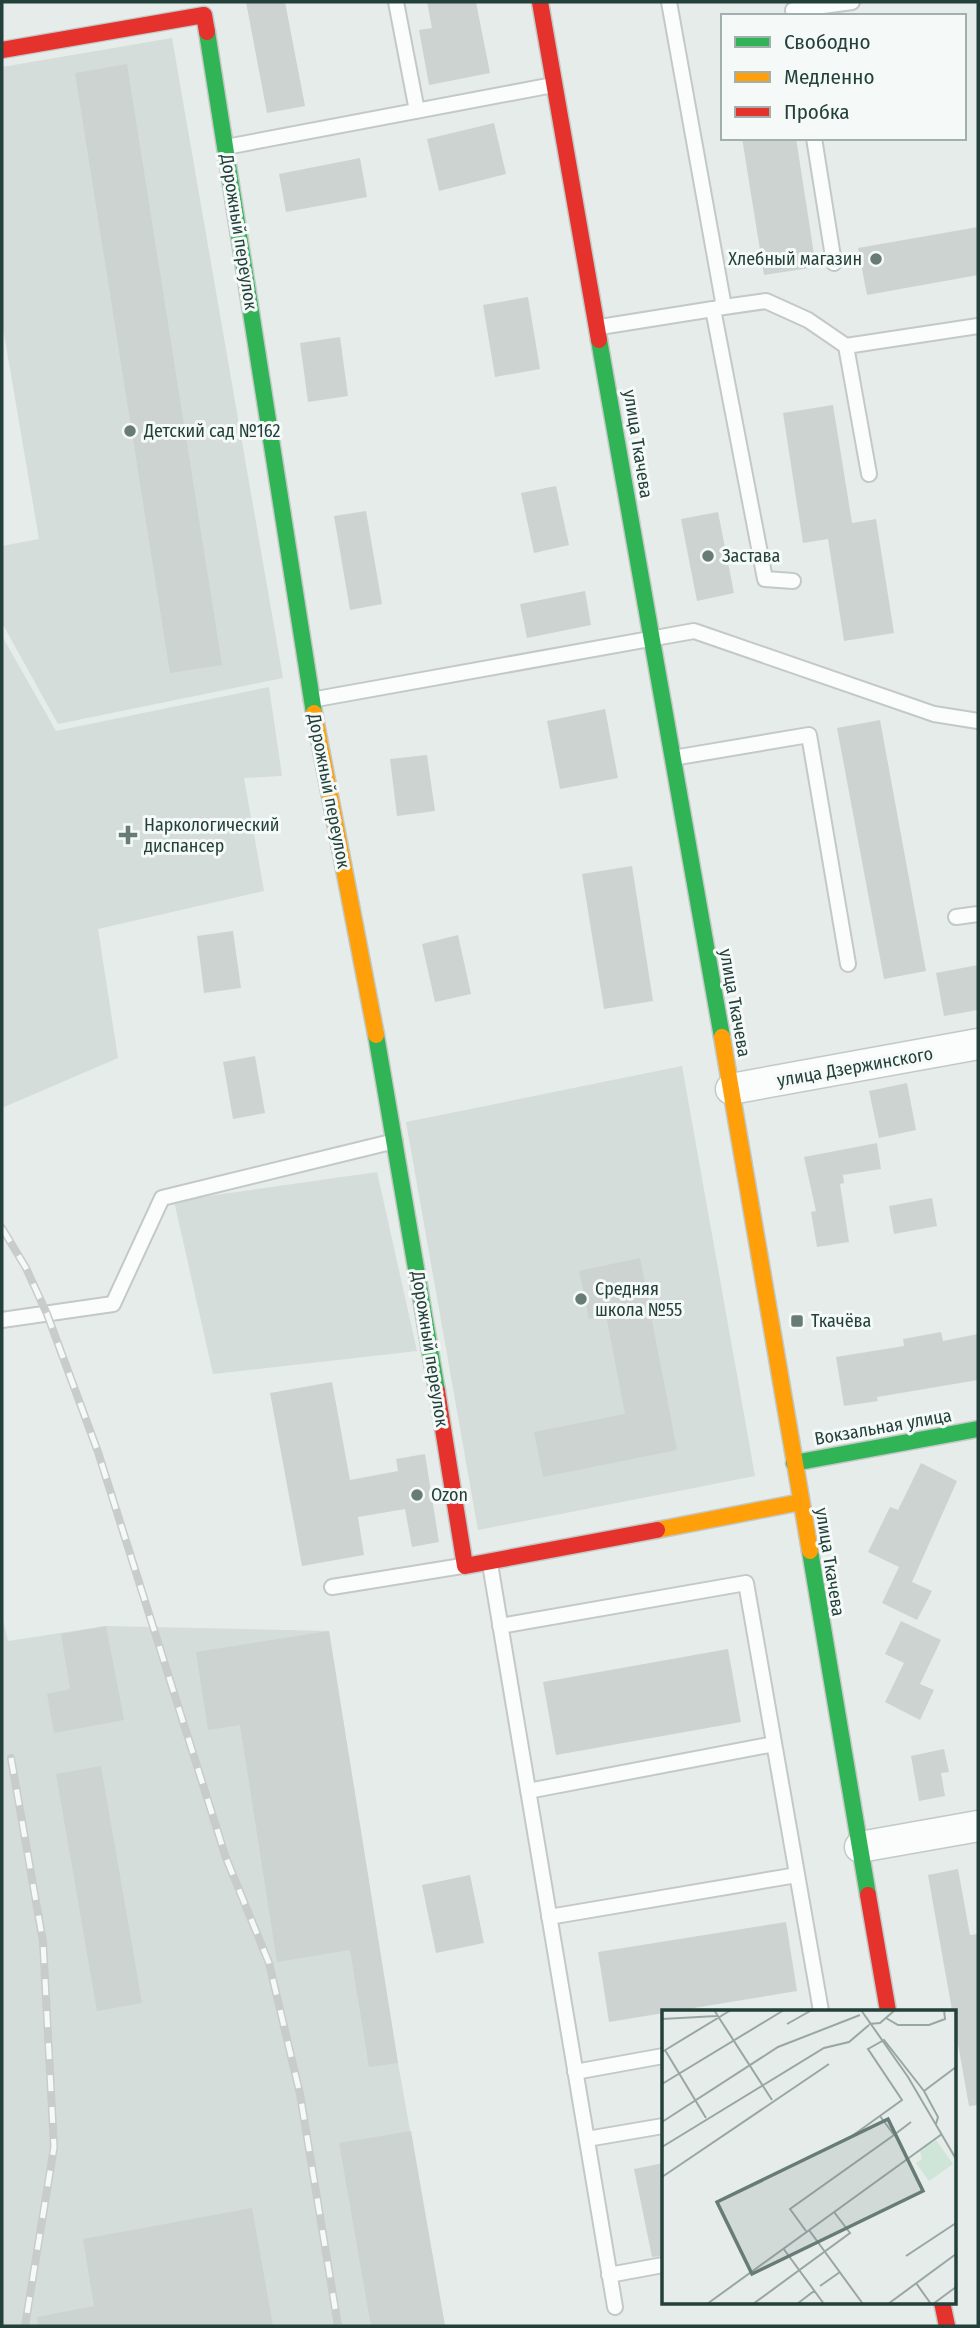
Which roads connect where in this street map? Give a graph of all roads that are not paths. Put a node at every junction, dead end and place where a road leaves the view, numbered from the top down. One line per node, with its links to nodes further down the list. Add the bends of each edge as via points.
1 (396, 2): 9 (lane)
2 (540, 2): 8 (street, улица Ткачева)
3 (669, 2): 13 (lane)
4 (852, 2): 6 (lane, via 793,10)
5 (203, 8): 7 (street, Дорожный переулок); 11 (street, Дорожный переулок)
6 (794, 14)
7 (2, 50)
8 (555, 85): 9 (lane); 15 (street, улица Ткачева)
9 (417, 111): 11 (lane)
10 (814, 140): 12 (lane)
11 (226, 147): 20 (street, Дорожный переулок)
12 (834, 263)
13 (718, 308): 15 (lane); 16 (lane, via 766,301 808,320); 18 (lane, via 765,579)
14 (978, 326): 16 (lane)
15 (599, 327): 19 (street, улица Ткачева)
16 (846, 346): 17 (lane)
17 (869, 474)
18 (793, 581)
19 (651, 638): 20 (lane); 21 (lane, via 694,631 934,714); 22 (street, улица Ткачева)
20 (311, 700): 28 (street, Дорожный переулок)
21 (978, 721)
22 (671, 758): 25 (lane, via 809,735); 27 (street, улица Ткачева)
23 (978, 914): 24 (lane)
24 (956, 917)
25 (848, 964)
26 (978, 1044): 27 (street, улица Дзержинского)
27 (731, 1089): 31 (street, улица Ткачева)
28 (396, 1141): 29 (lane, via 162,1198 113,1304); 34 (street, Дорожный переулок)
29 (2, 1320)
30 (978, 1429): 31 (street, Вокзальная улица)
31 (794, 1463): 32 (street, улица Ткачева)
32 (801, 1502): 33 (street); 40 (street, улица Ткачева)
33 (490, 1563): 34 (street); 36 (lane)
34 (465, 1566): 35 (lane)
35 (332, 1587)
36 (500, 1626): 37 (lane, via 746,1583); 38 (lane)
37 (774, 1744): 38 (lane); 41 (lane)
38 (528, 1791): 42 (lane)
39 (978, 1826): 40 (street)
40 (860, 1847): 44 (street, улица Ткачева)
41 (797, 1875): 42 (lane); 43 (lane)
42 (549, 1917): 46 (lane)
43 (821, 2010)
44 (888, 2010)
45 (662, 2056): 46 (lane)
46 (575, 2072): 48 (lane)
47 (662, 2126): 48 (lane)
48 (587, 2139): 50 (lane)
49 (662, 2265): 50 (lane)
50 (609, 2275): 52 (lane)
51 (942, 2304): 53 (street)
52 (615, 2307)
53 (947, 2326)

